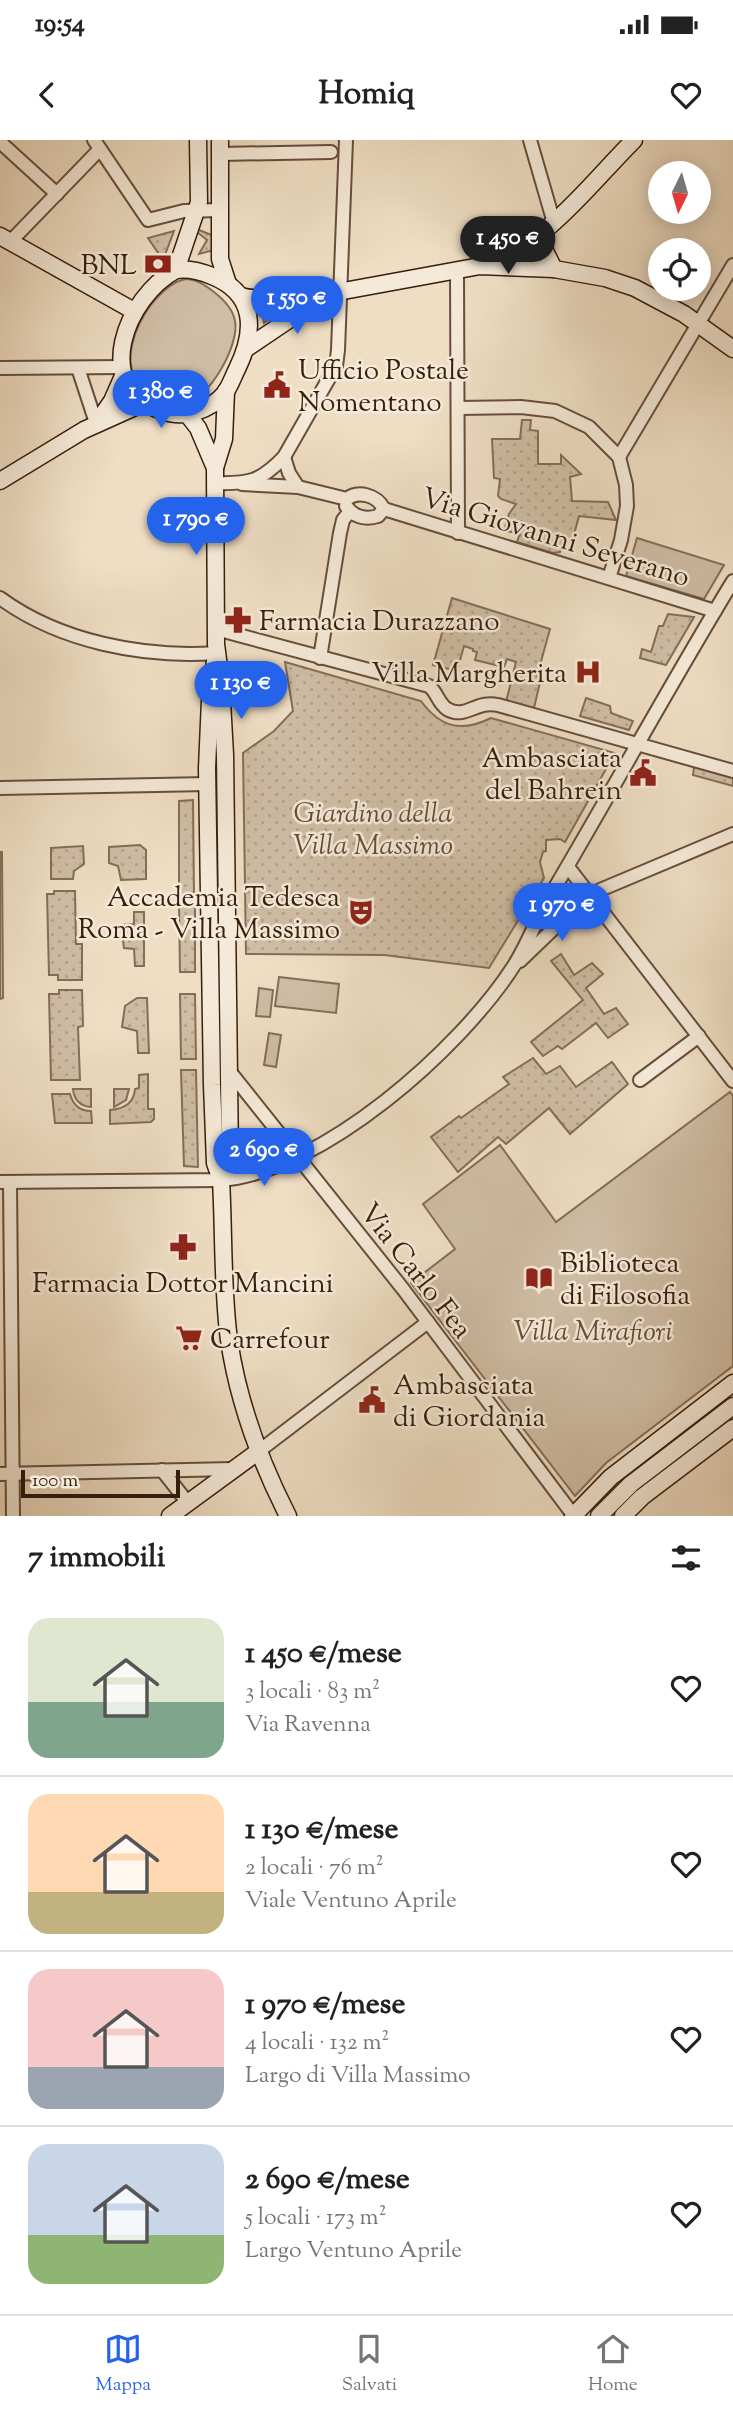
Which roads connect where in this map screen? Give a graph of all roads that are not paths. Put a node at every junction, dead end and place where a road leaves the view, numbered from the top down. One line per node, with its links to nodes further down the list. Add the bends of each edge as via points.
1 (198, 140): 10 (street)
2 (346, 140): 21 (street)
3 (530, 140): 12 (street)
4 (634, 140): 12 (street)
5 (0, 142): 9 (street)
6 (97, 144): 9 (street); 10 (street, via 148,220)
7 (220, 147): 8 (street); 11 (street)
8 (331, 152)
9 (57, 194): 13 (street)
10 (196, 210): 11 (street); 18 (street)
11 (220, 210): 20 (street, via 220,259)
12 (549, 228): 14 (street); 17 (street, via 545,251)
13 (5, 239): 22 (street)
14 (520, 249): 16 (street); 17 (street)
15 (733, 265): 23 (street)
16 (480, 266): 17 (street); 19 (street)
17 (554, 269): 23 (street, via 627,285)
18 (176, 270): 20 (street, via 191,270); 22 (street, via 154,286)
19 (457, 271): 21 (street); 31 (street)
20 (234, 290): 21 (street, via 257,299); 24 (street, via 248,318)
21 (334, 292): 24 (street); 34 (street, via 335,366)
22 (134, 311): 28 (street, via 124,342)
23 (699, 323): 25 (street); 35 (street)
24 (247, 348): 29 (street)
25 (733, 349)
26 (0, 368): 27 (street)
27 (78, 368): 28 (street); 33 (street)
28 (122, 372): 30 (street, via 130,390); 33 (street, via 112,401)
29 (226, 391): 32 (street, via 208,406); 36 (street, via 225,433)
30 (144, 403): 32 (street, via 170,414); 33 (street)
31 (458, 408): 35 (street, via 555,411 589,427); 42 (street)
32 (187, 414): 36 (street, via 198,428)
33 (90, 427): 37 (street)
34 (284, 457): 38 (street, via 264,475); 39 (street)
35 (619, 457): 43 (street, via 627,506)
36 (215, 476): 38 (street, Via Giovanni Severano); 47 (street)
37 (0, 481)
38 (242, 484): 39 (street, Via Giovanni Severano)
39 (298, 487): 40 (street, Via Giovanni Severano)
40 (348, 505): 41 (street, Via Giovanni Severano, via 363,517 375,518); 41 (street, Via Giovanni Severano, via 355,494 378,500); 49 (street)
41 (384, 509): 42 (street, Via Giovanni Severano)
42 (458, 533): 43 (street, Via Giovanni Severano)
43 (609, 578): 46 (street, Via Giovanni Severano)
44 (733, 581): 46 (street)
45 (0, 598): 48 (street, via 36,619 93,640 162,653)
46 (715, 611): 50 (street)
47 (216, 629): 48 (street); 49 (street)
48 (216, 653): 52 (street, via 209,707); 58 (street, via 224,748)
49 (320, 658): 50 (street, via 429,686 442,704 455,712 492,704)
50 (638, 746): 51 (street); 55 (street)
51 (733, 771)
52 (208, 785): 53 (street); 57 (street)
53 (0, 788)
54 (733, 834): 56 (street)
55 (568, 867): 56 (street); 59 (street)
56 (591, 895): 59 (street); 61 (street)
57 (209, 901): 58 (street); 60 (street)
58 (226, 910): 60 (street)
59 (514, 966): 65 (street, via 457,1037 406,1084 363,1117)
60 (219, 984): 62 (street); 66 (street, via 215,1163)
61 (699, 1036): 63 (street); 64 (street)
62 (228, 1068): 65 (street, Via Carlo Fea); 66 (street, via 229,1162)
63 (640, 1080)
64 (733, 1081)
65 (297, 1156): 66 (street, via 247,1176); 68 (street, Via Carlo Fea)
66 (221, 1180): 67 (street); 72 (street, via 229,1341)
67 (5, 1182): 75 (street)
68 (428, 1322): 72 (street); 80 (street, Via Carlo Fea)
69 (733, 1383): 80 (street, via 611,1477)
70 (733, 1406): 81 (street, via 631,1484)
71 (733, 1428): 82 (street)
72 (259, 1451): 73 (street); 79 (street)
73 (233, 1469): 74 (street); 76 (street)
74 (162, 1470): 75 (street); 76 (street)
75 (7, 1474): 77 (street)
76 (188, 1503): 78 (street)
77 (13, 1516)
78 (170, 1516)
79 (288, 1516)
80 (573, 1516)
81 (599, 1516)
82 (623, 1516)

